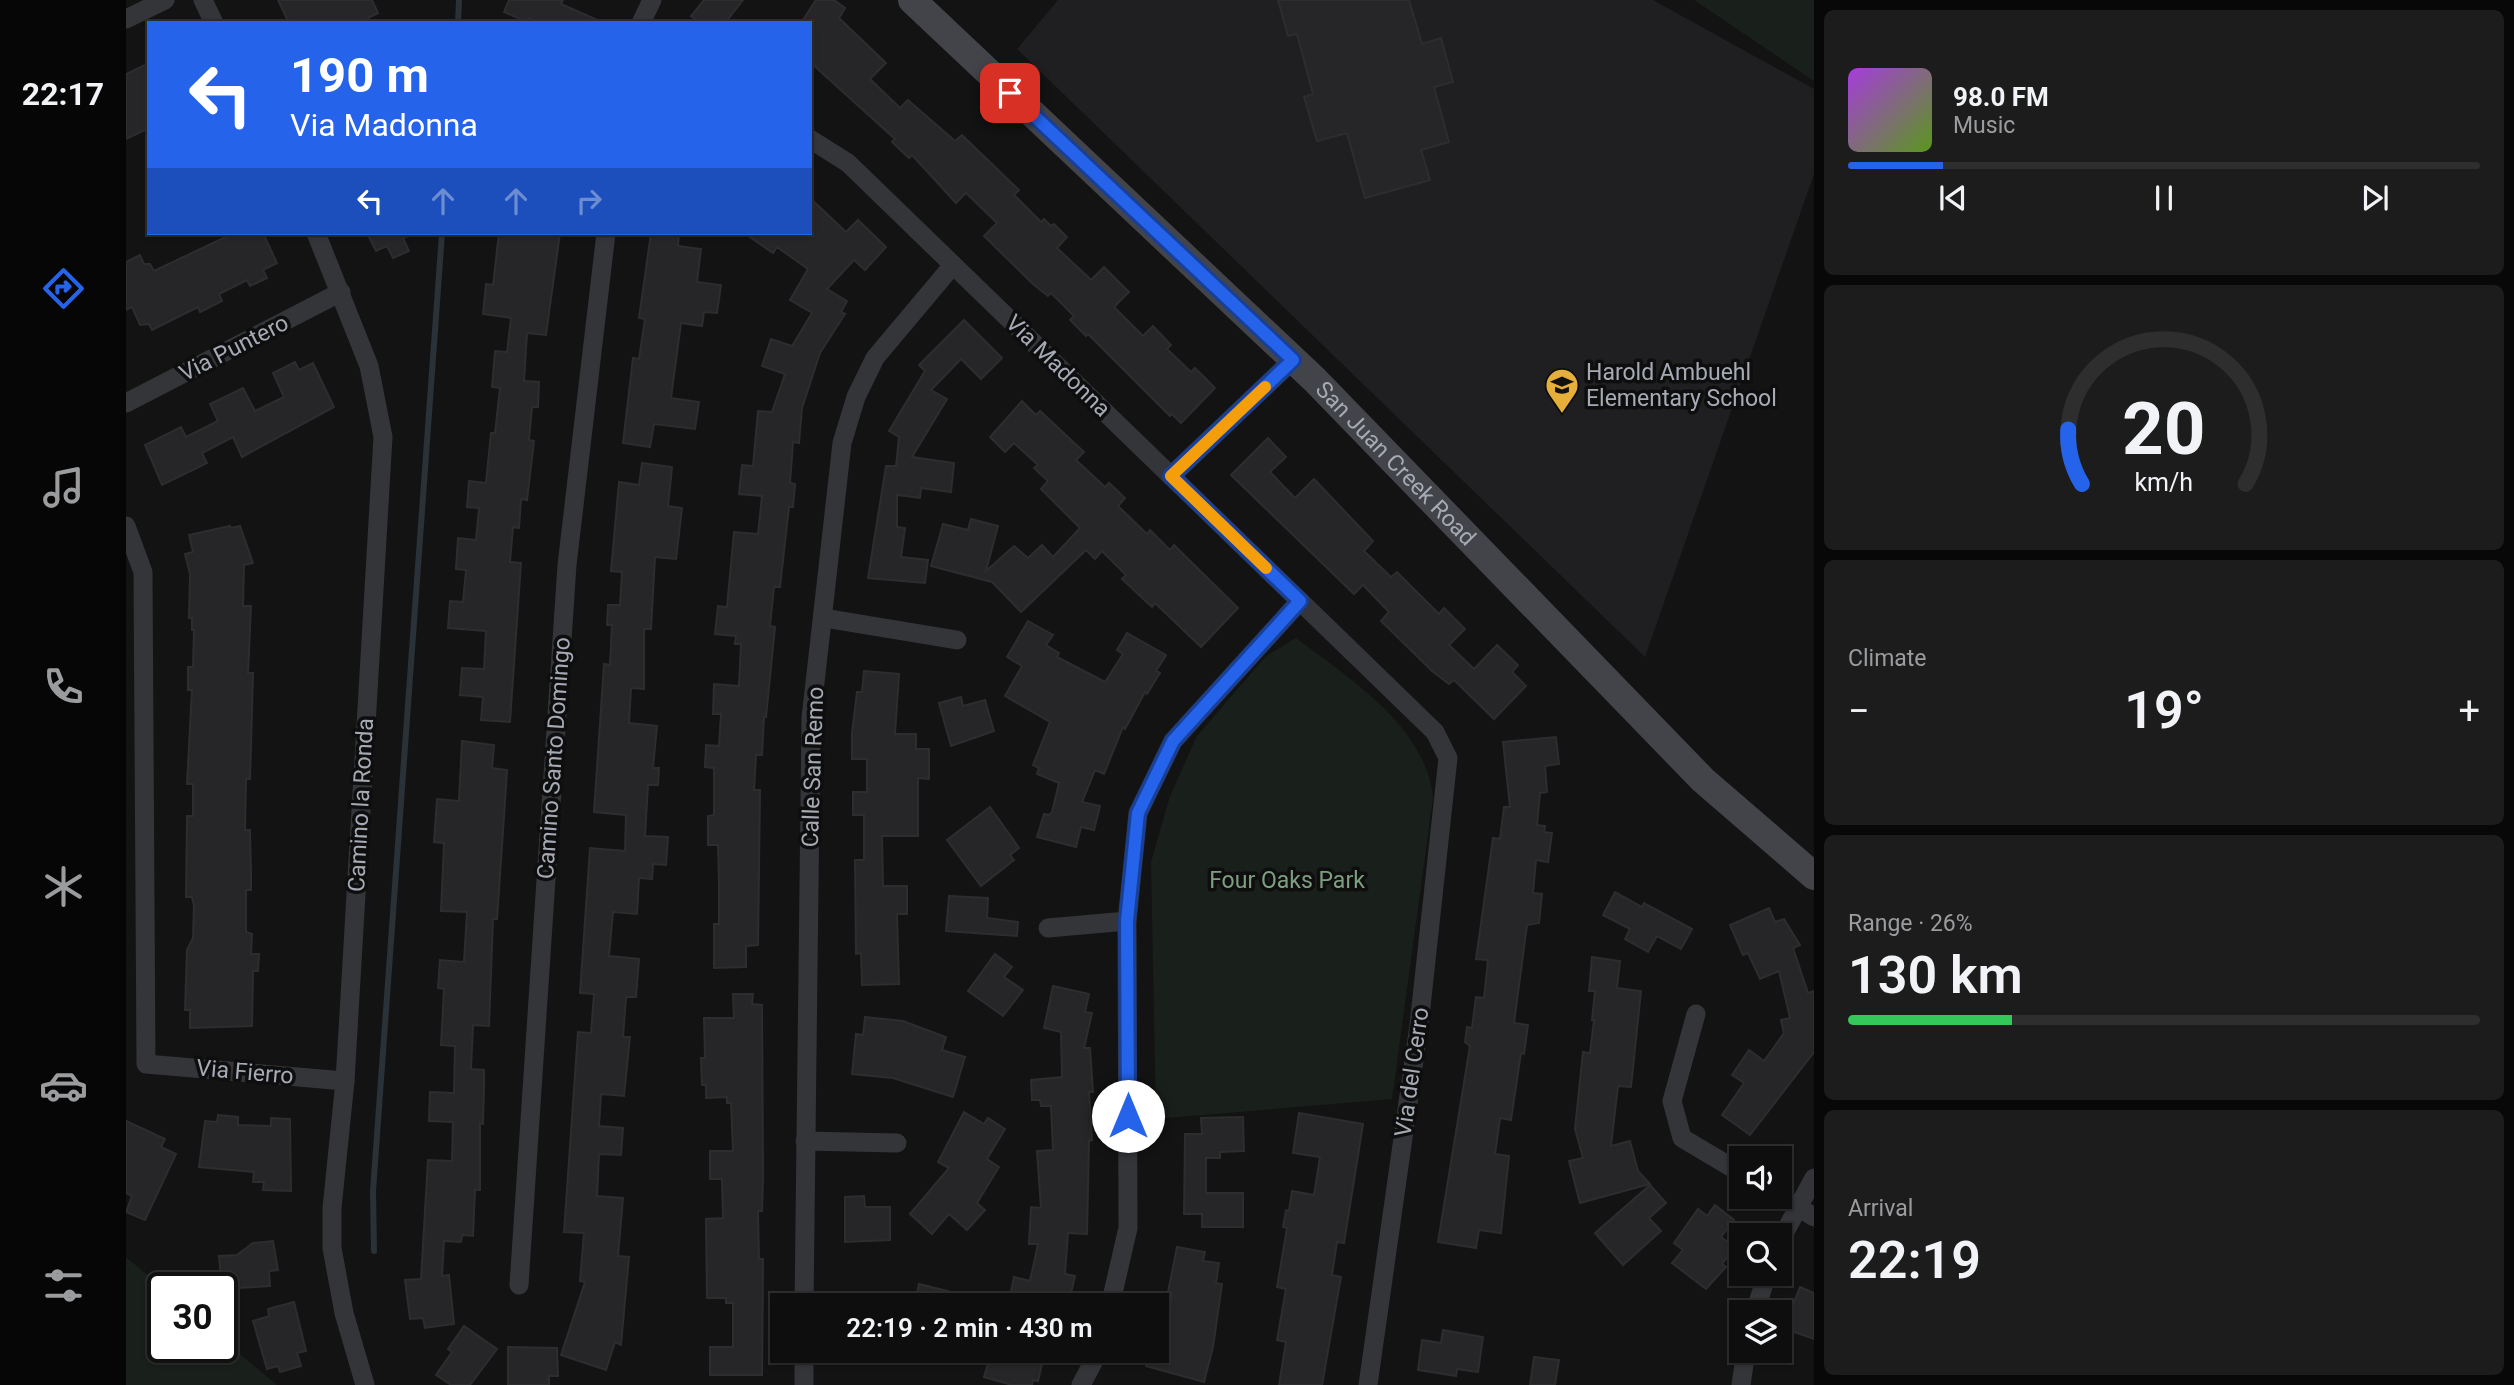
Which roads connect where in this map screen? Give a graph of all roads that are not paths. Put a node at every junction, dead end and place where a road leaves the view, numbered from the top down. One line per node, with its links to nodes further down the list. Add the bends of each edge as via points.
1 (165, 0): 5 (street)
2 (203, 0): 6 (street)
3 (652, 0): 7 (street)
4 (912, 0): 13 (street, San Juan Creek Road)
5 (126, 19)
6 (213, 21)
7 (642, 21)
8 (812, 140): 11 (street, Via Madonna, via 848,163)
9 (317, 235): 12 (street, Camino la Ronda)
10 (606, 235): 33 (street, Camino Santo Domingo, via 567,565)
11 (953, 265): 15 (street, Via Madonna); 18 (street, Calle San Remo, via 875,358 856,397 842,443)
12 (341, 292): 14 (street, Via Puntero); 25 (street, Camino la Ronda, via 369,366 383,438)
13 (1293, 360): 15 (street); 21 (street, San Juan Creek Road, via 1703,780)
14 (126, 403)
15 (1171, 476): 17 (street, Via Madonna)
16 (126, 526): 25 (street, Via Fierro, via 143,572 146,1063)
17 (1300, 601): 20 (street, Via Madonna, via 1435,732); 22 (street, via 1173,741 1138,813)
18 (824, 618): 19 (street); 26 (street, Calle San Remo, via 811,718 810,1050)
19 (957, 640)
20 (1448, 758): 42 (street, Via del Cerro, via 1419,1025)
21 (1814, 876)
22 (1127, 921): 23 (street); 35 (street, via 1128,1228)
23 (1048, 928)
24 (1696, 1014): 28 (street, via 1672,1101 1682,1138)
25 (345, 1081): 39 (street, Camino la Ronda, via 332,1248 344,1313)
26 (805, 1141): 27 (street); 34 (street, Calle San Remo)
27 (897, 1143)
28 (1729, 1166)
29 (1814, 1178): 30 (street)
30 (1792, 1197)
31 (1792, 1203): 32 (street)
32 (1814, 1217)
33 (519, 1285)
34 (804, 1293)
35 (1113, 1293)
36 (804, 1363): 40 (street)
37 (1093, 1363): 41 (street)
38 (1744, 1363): 43 (street)
39 (365, 1385)
40 (804, 1385)
41 (1081, 1385)
42 (1368, 1385)
43 (1741, 1385)

